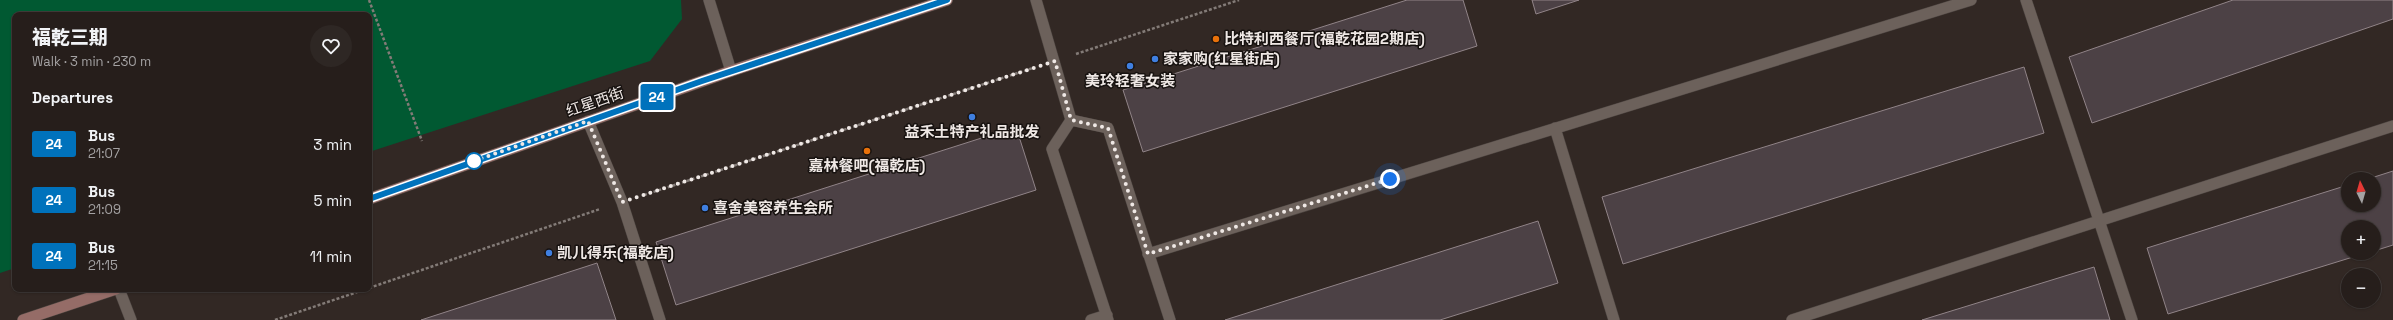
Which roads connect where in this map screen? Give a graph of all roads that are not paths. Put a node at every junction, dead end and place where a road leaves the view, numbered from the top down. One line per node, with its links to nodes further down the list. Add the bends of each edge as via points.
1 (709, 0): 6 (street)
2 (947, 0): 6 (main road, 红星西街)
3 (1036, 0): 7 (street)
4 (1971, 0): 10 (street)
5 (2026, 0): 12 (street)
6 (731, 71): 8 (main road, 红星西街)
7 (1071, 120): 13 (street, via 1108,128); 16 (street, via 1052,149)
8 (588, 121): 11 (main road, 红星西街); 19 (street, via 622,202)
9 (2393, 126): 12 (street)
10 (1555, 128): 13 (street); 22 (street)
11 (372, 198)
12 (2099, 220): 23 (street); 24 (street)
13 (1148, 254): 21 (street)
14 (109, 292): 17 (main road)
15 (119, 292): 18 (street)
16 (1108, 318): 20 (street)
17 (23, 320)
18 (130, 320)
19 (660, 320)
20 (1092, 320)
21 (1170, 320)
22 (1614, 320)
23 (1792, 320)
24 (2132, 320)

